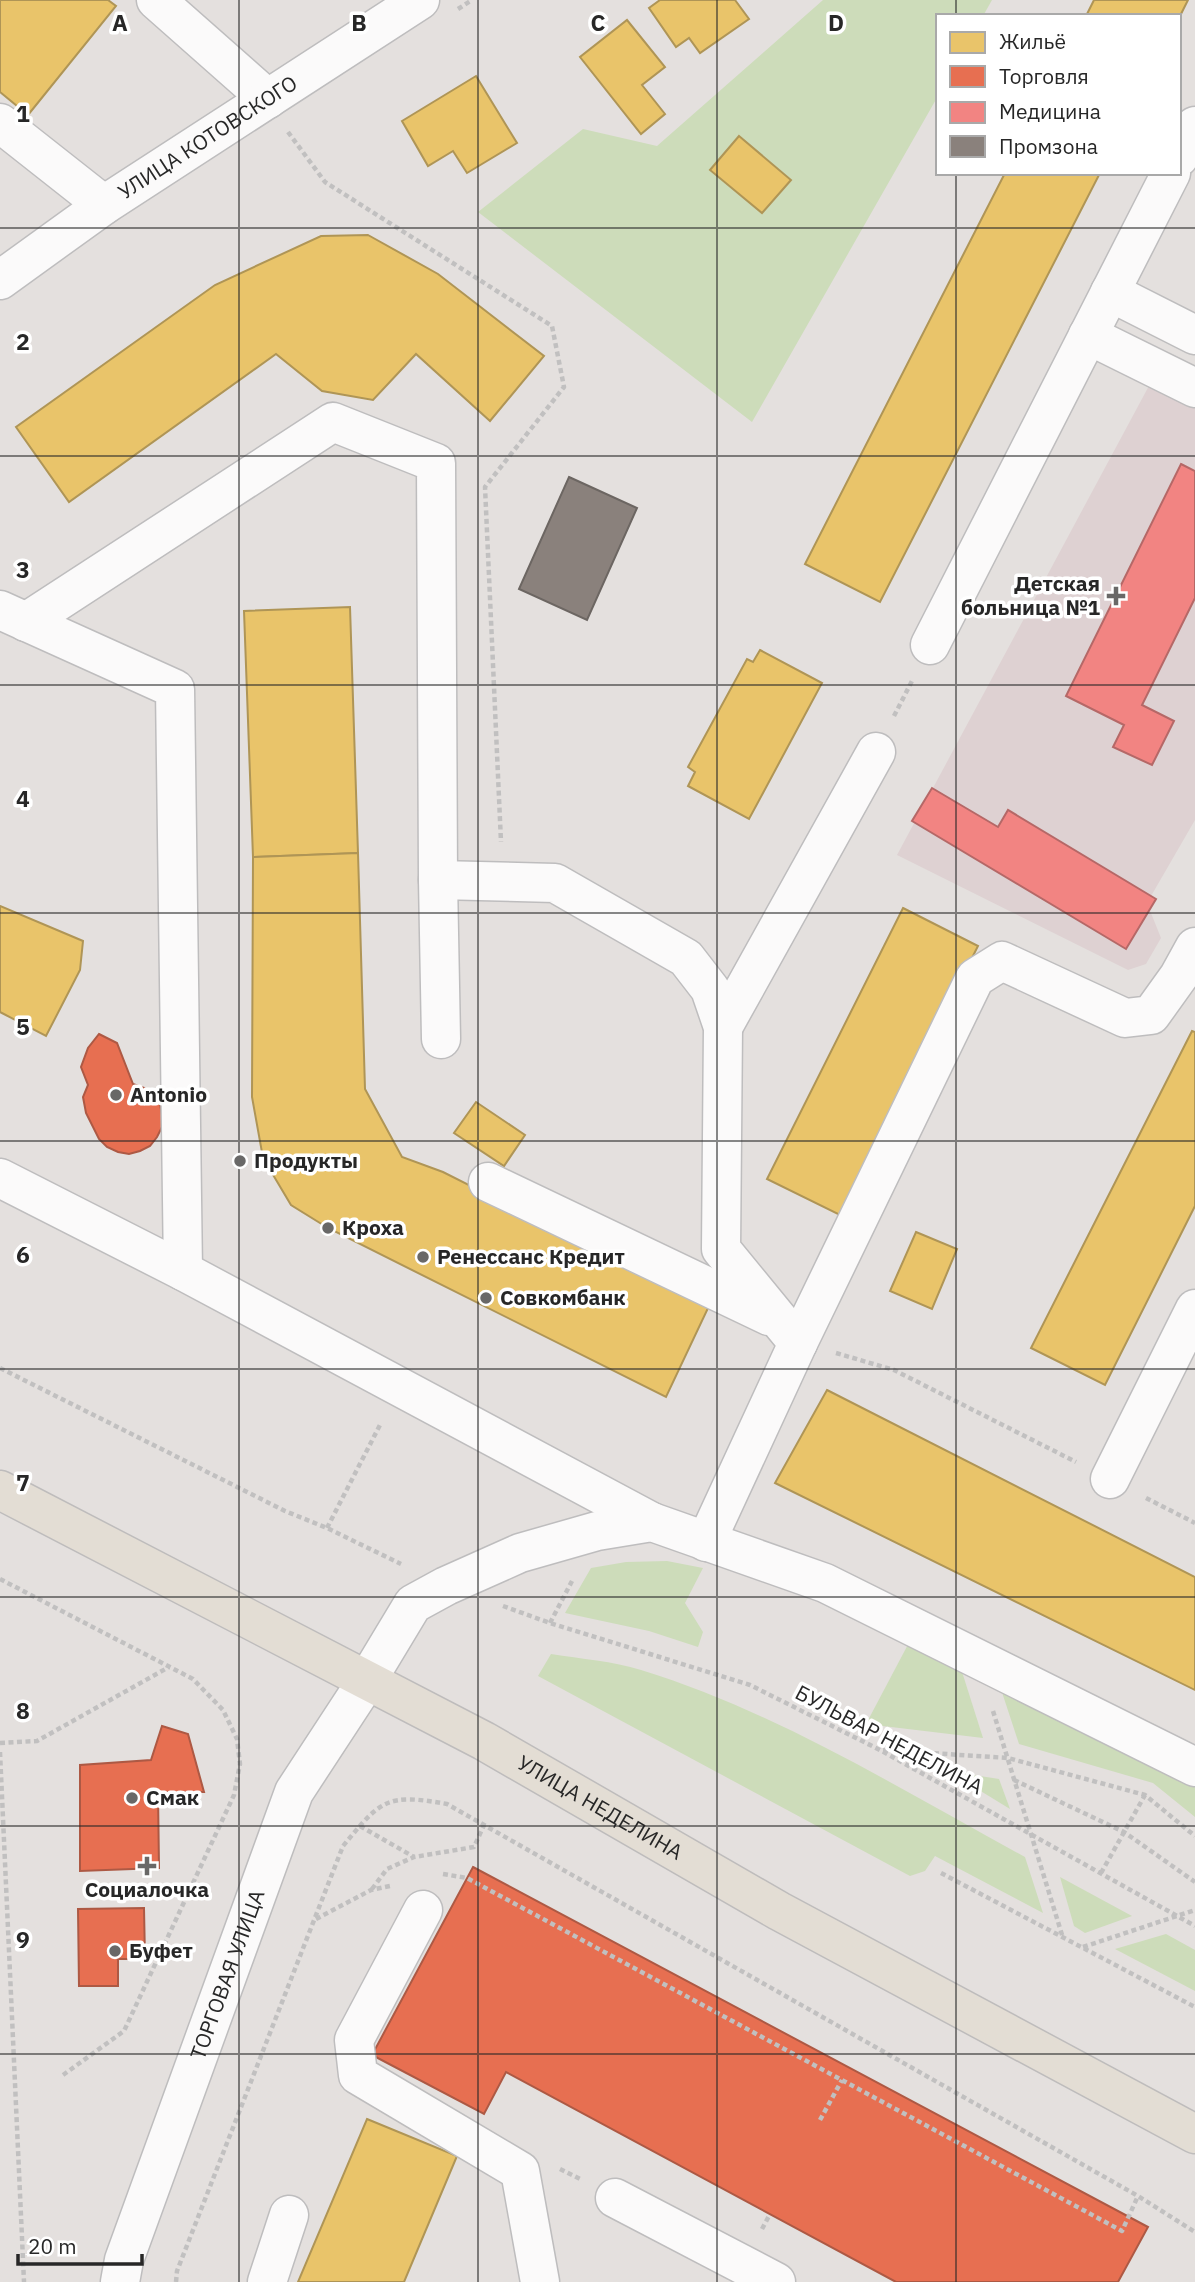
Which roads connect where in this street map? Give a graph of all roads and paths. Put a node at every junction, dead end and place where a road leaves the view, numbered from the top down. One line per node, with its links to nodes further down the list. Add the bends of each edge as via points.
1 (156, 0): 3 (street)
2 (420, 0): 3 (street, УЛИЦА КОТОВСКОГО)
3 (268, 99): 8 (street, УЛИЦА КОТОВСКОГО)
4 (0, 123): 8 (street)
5 (1195, 126): 6 (street)
6 (1181, 153)
7 (1170, 175): 10 (street)
8 (104, 205): 9 (street, УЛИЦА КОТОВСКОГО)
9 (0, 280)
10 (1110, 292): 11 (street); 12 (street)
11 (1088, 335): 13 (street); 15 (street)
12 (1195, 335)
13 (1195, 388)
14 (13, 616): 17 (street, via 333,422 436,463); 23 (street, via 176,689)
15 (929, 645): 16 (path)
16 (876, 752): 19 (street)
17 (438, 880): 19 (street, via 555,883 686,958 710,989); 20 (street)
18 (1190, 969): 25 (street, via 1151,1015 1125,1018 1002,961 975,978)
19 (723, 1027): 25 (street, via 721,1250)
20 (441, 1039)
21 (0, 1178): 23 (street)
22 (488, 1182): 25 (street)
23 (183, 1271): 27 (street)
24 (1195, 1309): 28 (street)
25 (789, 1332): 28 (path, via 894,1370); 33 (street)
26 (0, 1368): 32 (path, БУЛЬВАР НЕДЕЛИНА)
27 (400, 1387): 30 (street); 32 (path)
28 (1110, 1479): 31 (path)
29 (0, 1490): 38 (main road, УЛИЦА НЕДЕЛИНА)
30 (652, 1522): 33 (street); 35 (street, ТОРГОВАЯ УЛИЦА, via 597,1531 520,1553)
31 (1195, 1523)
32 (327, 1528): 35 (path, БУЛЬВАР НЕДЕЛИНА)
33 (706, 1542): 36 (street, via 825,1583)
34 (0, 1579): 37 (path)
35 (446, 1586): 38 (street, ТОРГОВАЯ УЛИЦА, via 413,1604); 40 (path, БУЛЬВАР НЕДЕЛИНА, via 750,1685)
36 (976, 1658): 42 (path); 43 (street)
37 (170, 1667): 39 (path, via 37,1741); 64 (path, via 193,1679 223,1710 237,1739 240,1764 234,1795 124,2031)
38 (366, 1682): 67 (main road, УЛИЦА НЕДЕЛИНА, via 484,1741 779,1911); 73 (street, ТОРГОВАЯ УЛИЦА, via 294,1792 124,2259)
39 (0, 1743)
40 (880, 1750): 42 (path); 50 (path, БУЛЬВАР НЕДЕЛИНА)
41 (0, 1752): 72 (path)
42 (1008, 1758): 44 (path); 45 (path)
43 (1195, 1767)
44 (1014, 1780): 48 (path); 50 (path)
45 (1145, 1795): 48 (path); 49 (path)
46 (484, 1825): 47 (path, via 447,1804 415,1798 377,1807); 51 (path, via 474,1847); 68 (path)
47 (360, 1826): 51 (path); 59 (path, via 343,1846)
48 (1124, 1832): 53 (path); 55 (path)
49 (1195, 1836)
50 (1032, 1837): 53 (path, БУЛЬВАР НЕДЕЛИНА); 61 (path)
51 (414, 1857): 59 (path, via 387,1869 371,1890)
52 (941, 1873): 61 (path)
53 (1101, 1873): 58 (path, БУЛЬВАР НЕДЕЛИНА)
54 (446, 1874): 65 (path, via 467,1878)
55 (1195, 1882)
56 (423, 1910): 76 (street, via 354,2040 358,2075 520,2172)
57 (1195, 1910): 58 (path)
58 (1175, 1916): 60 (path, БУЛЬВАР НЕДЕЛИНА); 62 (path)
59 (315, 1919): 74 (path)
60 (1195, 1926)
61 (1063, 1938): 62 (path)
62 (1082, 1947): 63 (path)
63 (1195, 2007)
64 (63, 2075)
65 (842, 2080): 66 (path); 68 (path, via 1122,2231)
66 (820, 2120)
67 (1195, 2134)
68 (1138, 2196): 71 (path)
69 (615, 2198): 77 (street)
70 (289, 2215): 75 (street)
71 (1195, 2232)
72 (24, 2282)
73 (120, 2282)
74 (176, 2282)
75 (267, 2282)
76 (540, 2282)
77 (776, 2282)

